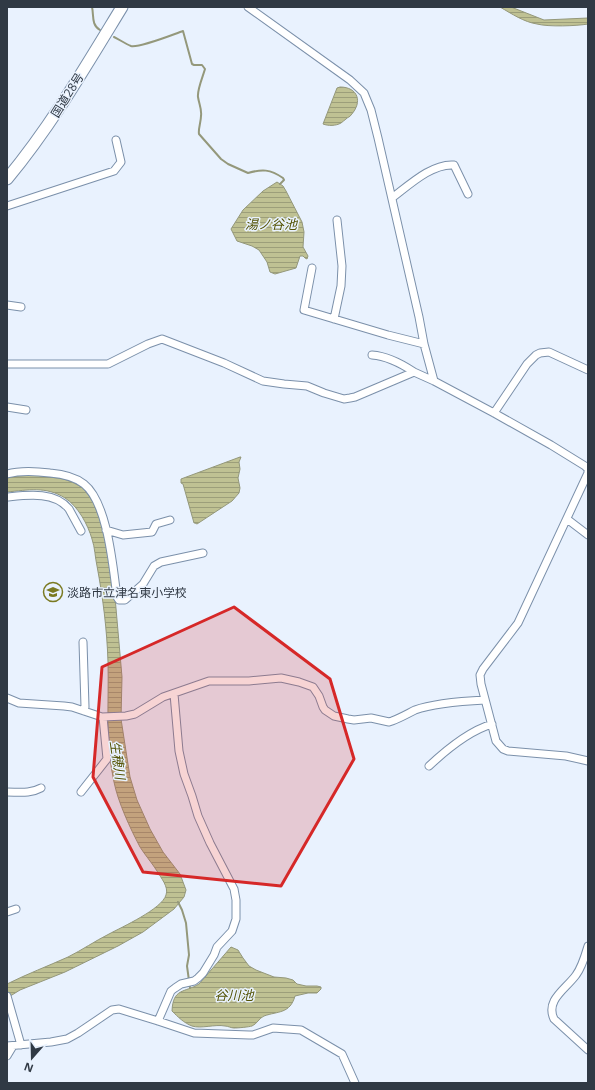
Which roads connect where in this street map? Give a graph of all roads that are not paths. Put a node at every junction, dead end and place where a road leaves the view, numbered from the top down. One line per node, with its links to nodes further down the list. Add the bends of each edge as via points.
1 (122, 7): 4 (highway, 国道28号, via 40,137)
2 (248, 7): 6 (street, via 350,80 364,93 374,122)
3 (116, 140): 7 (street, via 121,162 114,171)
4 (7, 179)
5 (468, 194): 6 (street, via 454,165 447,165 433,169)
6 (392, 198): 13 (street)
7 (7, 206)
8 (337, 220): 12 (street, via 342,266)
9 (312, 268): 12 (street, via 304,310)
10 (7, 305): 11 (street)
11 (21, 307)
12 (334, 319): 13 (street)
13 (424, 344): 18 (street)
14 (372, 355): 17 (street, via 390,360)
15 (7, 364): 17 (street, via 108,364 162,339 263,380 307,386 344,399 355,397)
16 (588, 370): 21 (street, via 549,352 540,352 528,364)
17 (414, 372): 18 (street)
18 (434, 381): 21 (street)
19 (7, 407): 20 (street)
20 (26, 410)
21 (494, 413): 22 (street, via 583,464)
22 (588, 473): 26 (street)
23 (7, 474): 27 (street, via 22,471 42,472 78,479 94,496)
24 (7, 497): 28 (street, via 42,496 58,501 69,509)
25 (170, 520): 27 (street, via 156,524 152,532 123,535)
26 (567, 520): 29 (street); 34 (street, via 518,623 480,675)
27 (106, 530): 30 (street, via 119,600 125,600 143,584 156,564)
28 (81, 531)
29 (588, 535)
30 (203, 552)
31 (83, 642): 35 (street)
32 (174, 694): 34 (street, via 209,681 281,678 313,687 323,707 334,716 354,720 371,718 386,722 392,722 415,710 430,706); 36 (street, via 130,716); 47 (street, via 179,751 184,774 198,816 234,889 236,919 232,931 217,947 203,973 171,991)
33 (7, 698): 35 (street, via 19,704 64,706)
34 (485, 700): 37 (street)
35 (84, 711): 36 (street)
36 (105, 717): 42 (street, via 107,759)
37 (492, 724): 38 (street, via 496,741 502,749); 39 (street, via 481,727 443,752)
38 (588, 761)
39 (429, 766)
40 (41, 788): 41 (street, via 27,792)
41 (7, 792)
42 (81, 792)
43 (16, 909): 44 (street)
44 (7, 912)
45 (588, 946): 50 (street, via 576,976 557,996 551,1007 551,1014)
46 (8, 997): 48 (street)
47 (158, 1021): 48 (street, via 115,1009 67,1039); 52 (street, via 200,1034 253,1035 273,1028 301,1030 342,1054)
48 (21, 1044): 49 (street)
49 (10, 1046): 51 (street)
50 (588, 1050)
51 (7, 1056)
52 (355, 1083)

